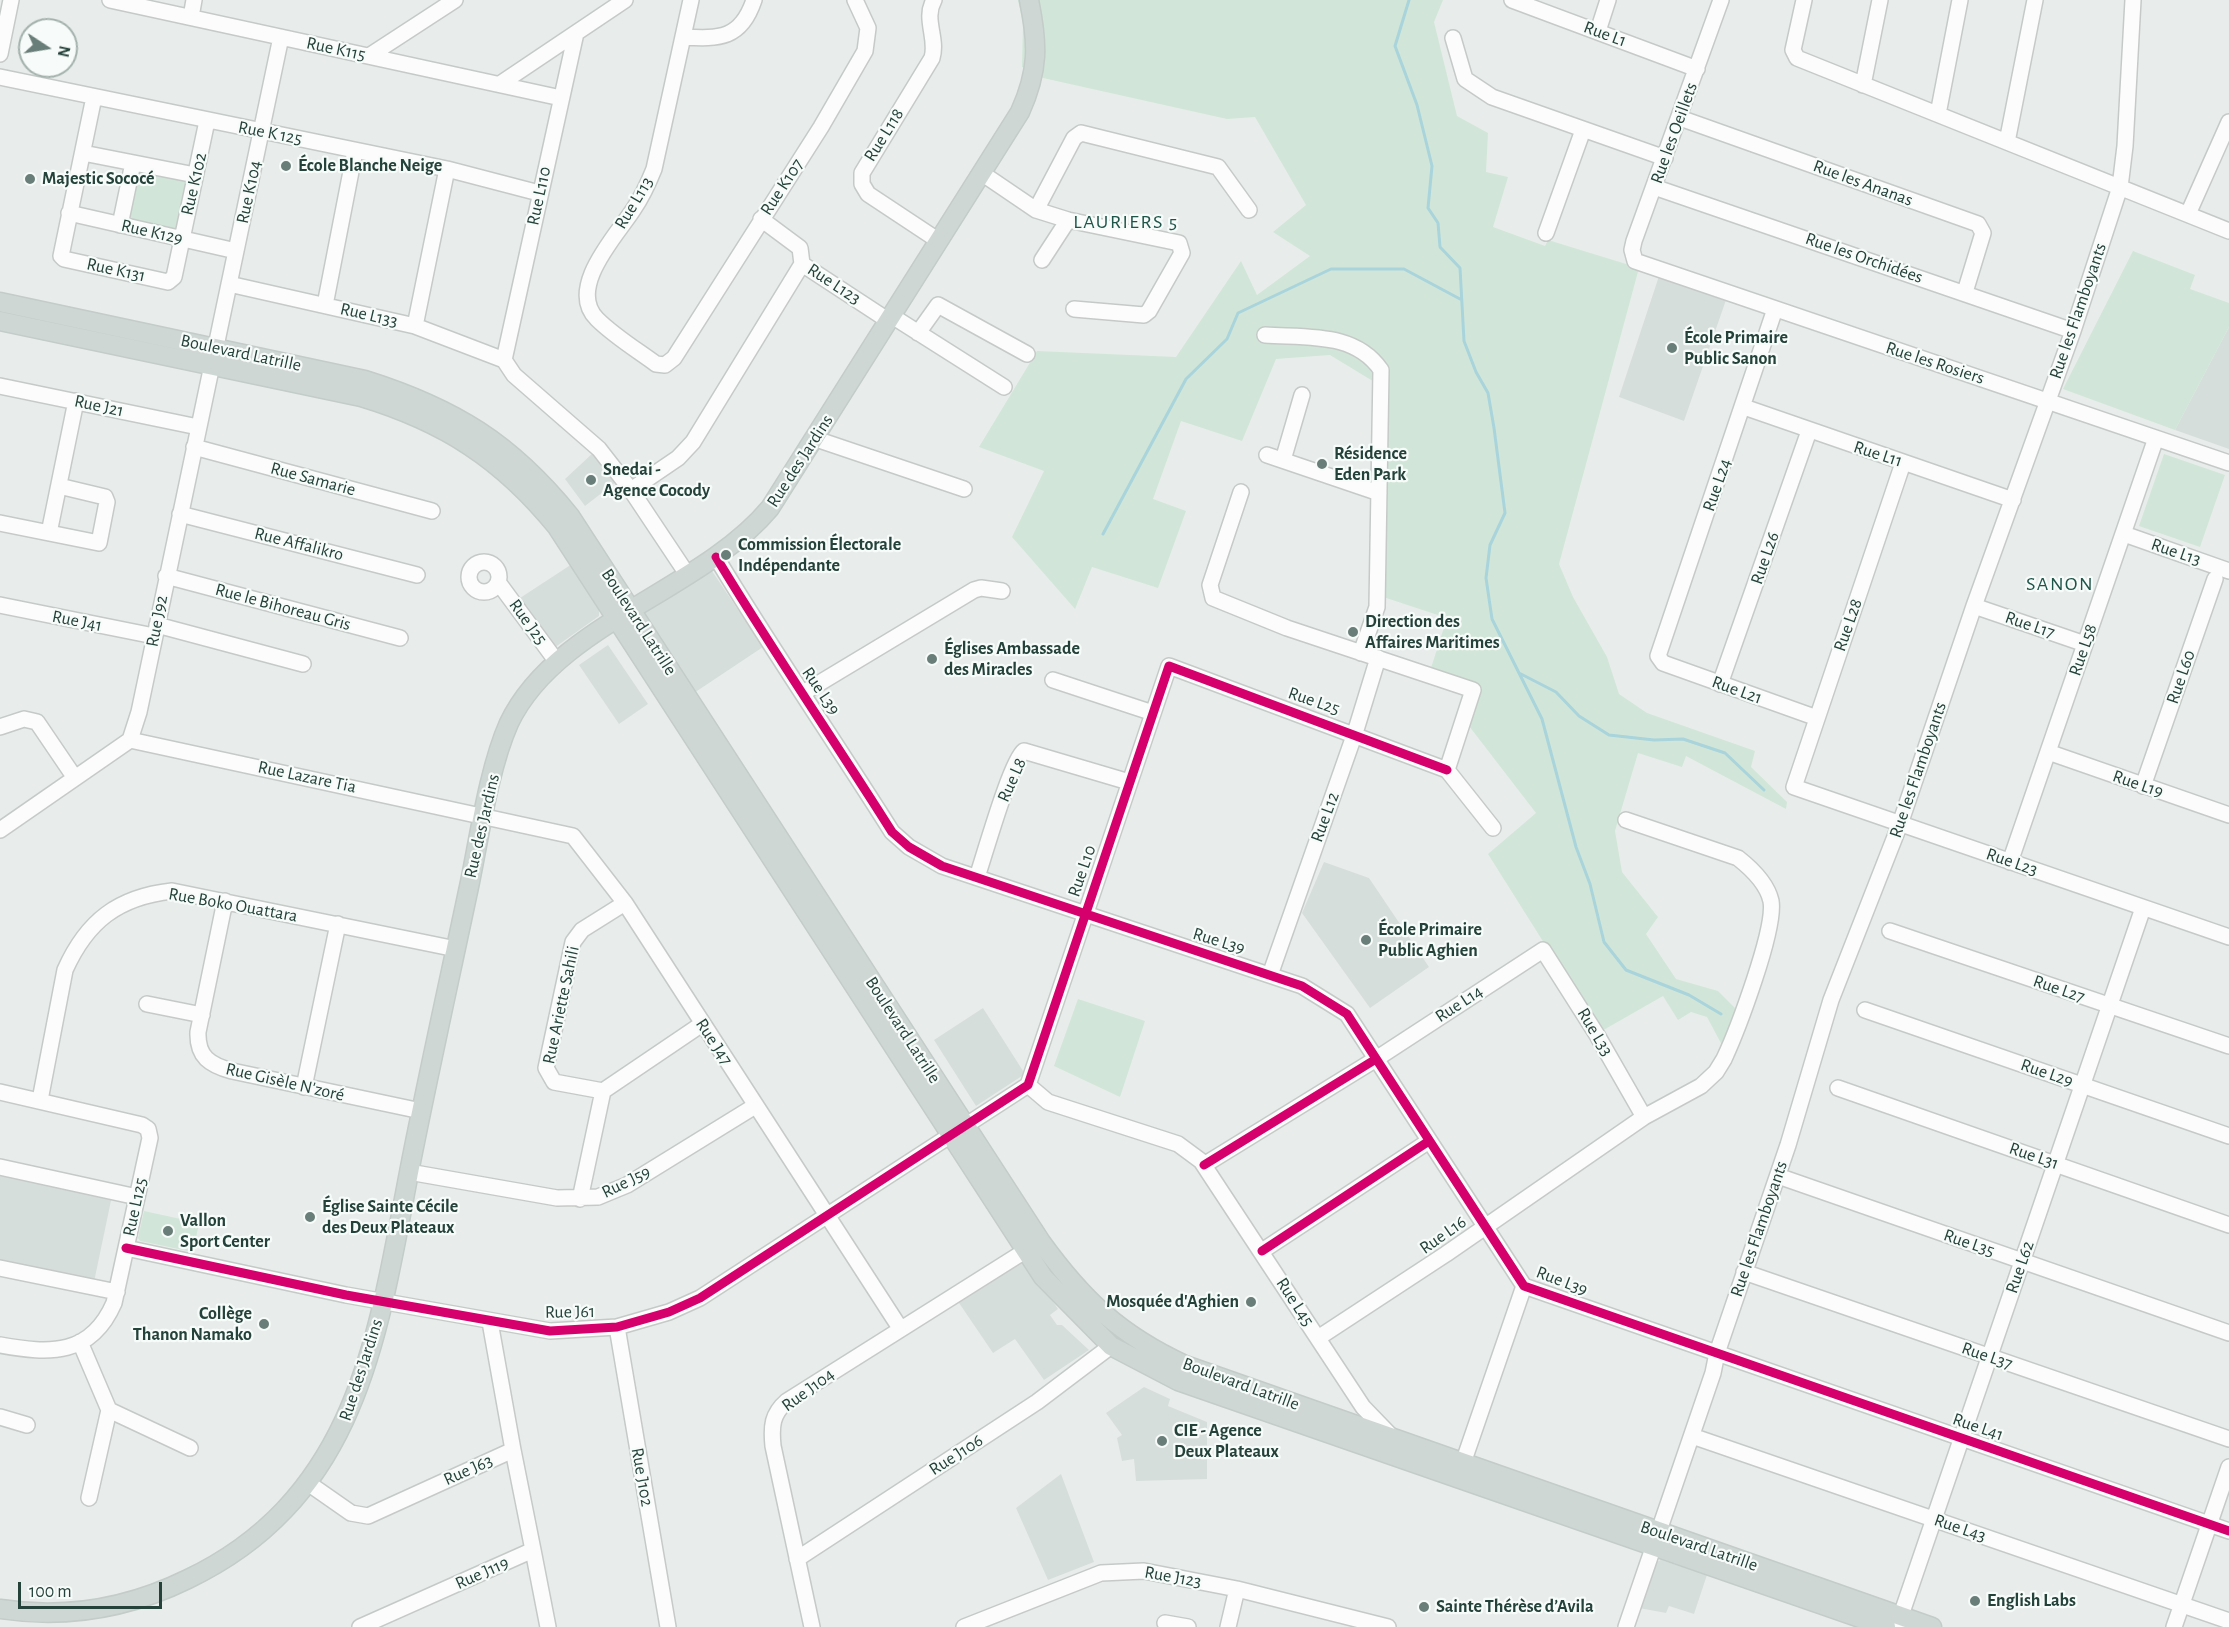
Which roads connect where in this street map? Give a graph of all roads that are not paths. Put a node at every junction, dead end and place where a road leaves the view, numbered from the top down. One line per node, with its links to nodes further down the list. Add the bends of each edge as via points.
1 (11, 0): 25 (street)
2 (110, 0): 19 (street, Rue K115)
3 (194, 0): 19 (street)
4 (455, 0): 26 (street)
5 (625, 0): 21 (street)
6 (691, 0): 23 (street, Rue L113)
7 (754, 0): 23 (street, via 744,23 735,31 710,39)
8 (855, 0): 55 (street, Rue K107, via 868,28 865,51)
9 (934, 0): 61 (street, Rue L118, via 928,17 935,47 932,58 862,173 862,184 868,194)
10 (1029, 0): 46 (main road, Rue des Jardins, via 1037,46 1030,90)
11 (1512, 0): 20 (street, Rue L1)
12 (1608, 0): 20 (street)
13 (1721, 0): 27 (street, Rue les Oeillets)
14 (1803, 0): 30 (street, via 1795,55)
15 (1880, 0): 30 (street)
16 (1960, 0): 33 (street)
17 (2035, 0): 39 (street)
18 (2133, 0): 49 (street, Rue les Flamboyants)
19 (190, 17): 22 (street, Rue K115)
20 (1598, 31): 27 (street, Rue L1)
21 (576, 33): 29 (street); 32 (street, Rue L110)
22 (281, 37): 26 (street, Rue K115); 38 (street, Rue K104)
23 (683, 37): 82 (street, Rue L113, via 654,169 633,211 599,256 589,301 597,319 656,364)
24 (1453, 38): 37 (street, via 1468,81 1492,97)
25 (0, 54)
26 (369, 56): 29 (street, Rue K115)
27 (1697, 69): 34 (street, Rue les Oeillets)
28 (0, 77): 31 (street, Rue K 125)
29 (500, 84): 32 (street, Rue K115)
30 (1863, 85): 33 (street)
31 (94, 97): 35 (street, Rue K 125); 42 (street)
32 (561, 98): 50 (street, Rue L110)
33 (1938, 114): 39 (street)
34 (1680, 118): 43 (street, Rue les Oeillets); 68 (street, Rue les Ananas, via 1978,224 1983,233)
35 (207, 121): 38 (street, Rue K 125); 47 (street, Rue K102)
36 (2229, 122): 40 (street)
37 (1583, 130): 43 (street); 59 (street)
38 (262, 132): 41 (street, Rue K 125); 62 (street, Rue K104)
39 (2007, 142): 49 (street)
40 (2225, 145): 54 (street)
41 (355, 151): 45 (street, Rue K 125); 70 (street)
42 (83, 153): 44 (street); 53 (street)
43 (1665, 158): 48 (street, Rue les Oeillets)
44 (133, 163): 47 (street); 57 (street)
45 (447, 169): 50 (street, Rue K 125); 75 (street)
46 (982, 174): 51 (street); 61 (main road, Rue des Jardins)
47 (195, 175): 60 (street, Rue K102)
48 (1654, 187): 64 (street, Rue les Oeillets, via 1632,250 1633,258); 68 (street, Rue les Orchidées)
49 (2120, 187): 54 (street); 76 (street, Rue les Flamboyants)
50 (539, 193): 81 (street, Rue L110)
51 (1036, 210): 52 (street, via 1074,138 1081,134 1218,167); 56 (street)
52 (1249, 210)
53 (69, 213): 57 (street, Rue K129); 66 (street, Rue K131, via 61,256 64,259)
54 (2188, 214): 58 (street)
55 (761, 219): 65 (street, Rue L123, via 800,248); 82 (street, Rue K107, via 674,358)
56 (1068, 220): 63 (street); 71 (street, via 1179,243 1182,248 1144,315)
57 (120, 225): 60 (street, Rue K129)
58 (2229, 231)
59 (1546, 233)
60 (181, 239): 62 (street, Rue K129); 66 (street, Rue K102)
61 (939, 241): 73 (main road, Rue des Jardins)
62 (236, 251): 67 (street, Rue K104)
63 (1042, 260)
64 (1641, 263): 72 (street, Rue les Rosiers)
65 (802, 264): 73 (street, Rue L123); 101 (street, via 693,442 678,458)
66 (172, 281)
67 (229, 284): 70 (street, Rue L133); 79 (street, Rue K104)
68 (1965, 292): 76 (street, Rue les Orchidées)
69 (0, 304): 79 (main road, Boulevard Latrille)
70 (325, 305): 75 (street, Rue L133)
71 (1074, 309)
72 (1775, 309): 87 (street, Rue les Rosiers); 89 (street, Rue L24)
73 (891, 318): 77 (street, Rue L123); 93 (main road, Rue des Jardins)
74 (0, 321): 83 (main road, Boulevard Latrille)
75 (415, 326): 81 (street, Rue L133)
76 (2073, 331): 87 (street, Rue les Flamboyants)
77 (918, 333): 80 (street, via 938,305); 85 (street, Rue L123)
78 (1265, 335): 103 (street, via 1350,343 1372,357 1381,370)
79 (216, 347): 83 (street, Rue J92); 120 (main road, Boulevard Latrille, via 395,390 485,434 516,456 547,488 570,516)
80 (1027, 354)
81 (504, 360): 101 (street, via 514,375 599,449)
82 (665, 365)
83 (212, 366): 90 (street, Rue J92); 121 (main road, Boulevard Latrille, via 392,407 476,448 534,500 557,527)
84 (0, 386): 88 (street, Rue J21)
85 (1005, 387)
86 (1302, 395): 96 (street)
87 (2048, 400): 92 (street, Rue les Rosiers); 104 (street, Rue les Flamboyants)
88 (76, 401): 90 (street, Rue J21); 99 (street)
89 (1744, 407): 91 (street, Rue L11); 127 (street, Rue L24)
90 (198, 427): 94 (street, Rue J92)
91 (1809, 431): 97 (street, Rue L11); 132 (street, Rue L26)
92 (2156, 438): 98 (street, Rue les Rosiers); 109 (street, Rue L58)
93 (816, 439): 100 (street); 110 (main road, Rue des Jardins, via 755,525)
94 (194, 447): 105 (street, Rue Samarie); 106 (street, Rue J92)
95 (1267, 454): 96 (street)
96 (1283, 460): 103 (street)
97 (1903, 463): 104 (street, Rue L11); 135 (street, Rue L28)
98 (2229, 463)
99 (59, 486): 108 (street); 108 (street, via 105,496 102,538 94,544)
100 (964, 489)
101 (631, 490): 112 (street)
102 (1241, 492): 125 (street, via 1210,585 1213,598)
103 (1379, 493): 125 (street, via 1377,607)
104 (2013, 500): 119 (street, Rue les Flamboyants)
105 (432, 511)
106 (180, 514): 113 (street, Rue Affalikro); 114 (street, Rue J92)
107 (0, 523): 108 (street)
108 (49, 533)
109 (2124, 534): 111 (street, Rue L13); 124 (street, Rue L58)
110 (716, 557): 112 (main road, Rue des Jardins); 133 (street, Rue L39)
111 (2229, 571)
112 (687, 574): 120 (main road, Rue des Jardins)
113 (417, 575)
114 (166, 576): 122 (street, Rue J92); 123 (street, Rue le Bihoreau Gris)
115 (2215, 579): 142 (street, Rue L60)
116 (498, 582): 128 (street, Rue J25)
117 (1002, 591): 133 (street, via 981,588 968,593)
118 (0, 605): 122 (street, Rue J41)
119 (1974, 606): 124 (street, Rue L17); 148 (street, Rue les Flamboyants)
120 (631, 610): 121 (main road, Rue des Jardins); 180 (main road, Boulevard Latrille)
121 (616, 621): 128 (main road, Rue des Jardins); 180 (main road, Boulevard Latrille)
122 (155, 631): 129 (street, Rue J41); 138 (street, Rue J92)
123 (400, 638)
124 (2085, 644): 139 (street, Rue L58)
125 (1361, 653): 126 (street)
126 (1378, 658): 137 (street, Rue L12); 140 (street, via 1473,690)
127 (1659, 661): 132 (street, Rue L21)
128 (557, 662): 146 (main road, Rue des Jardins, via 522,700 507,727)
129 (303, 664)
130 (1168, 666): 134 (street, Rue L10); 137 (street, Rue L25)
131 (1053, 680): 134 (street)
132 (1720, 684): 135 (street, Rue L21)
133 (803, 693): 152 (street, Rue L39, via 892,832 929,861)
134 (1153, 713): 143 (street, Rue L10)
135 (1817, 718): 144 (street, Rue L28)
136 (0, 727): 141 (street, via 24,719 37,722)
137 (1355, 733): 140 (street, Rue L25); 162 (street, Rue L12)
138 (130, 740): 141 (street); 146 (street, Rue Lazare Tia)
139 (2048, 752): 142 (street, Rue L19); 151 (street, Rue L58)
140 (1448, 770): 149 (street)
141 (75, 778): 150 (street)
142 (2145, 780): 145 (street, Rue L19)
143 (1129, 782): 152 (street, Rue L8, via 1024,751 1010,779); 156 (street, Rue L10)
144 (1794, 787): 148 (street, Rue L23)
145 (2228, 807)
146 (484, 815): 154 (street, Rue J47, via 573,836); 160 (main road, Rue des Jardins)
147 (1626, 820): 179 (street, Rue L16, via 1738,858 1763,884 1771,898 1773,914 1730,1046 1716,1072 1701,1086)
148 (1900, 824): 151 (street, Rue L23); 187 (street, Rue les Flamboyants, via 1831,1000)
149 (1492, 828)
150 (0, 830)
151 (2010, 862): 155 (street, Rue L23)
152 (977, 877): 156 (street, Rue L39)
153 (225, 901): 157 (street, Rue Boko Ouattara); 166 (street, Rue Gisèle N'zoré); 176 (street, Rue Boko Ouattara, via 172,891 154,893 136,897 102,916 73,951 65,970)
154 (625, 903): 167 (street, Rue J47); 174 (street, Rue Ariette Sahili, via 582,930 573,942 546,1068 554,1082)
155 (2143, 908): 159 (street, Rue L23); 164 (street, Rue L62)
156 (1085, 915): 162 (street, Rue L39); 170 (street, Rue L10)
157 (338, 924): 160 (street, Rue Boko Ouattara); 172 (street)
158 (1890, 931): 164 (street, Rue L27)
159 (2229, 937)
160 (456, 949): 178 (main road, Rue des Jardins)
161 (1542, 950): 169 (street, Rue L14); 179 (street, Rue L33)
162 (1270, 975): 169 (street, Rue L39, via 1314,992 1347,1014)
163 (147, 1004): 166 (street)
164 (2109, 1006): 168 (street, Rue L27); 171 (street, Rue L62)
165 (1865, 1010): 171 (street, Rue L29)
166 (202, 1015): 172 (street, Rue Gisèle N'zoré, via 197,1045 213,1065)
167 (702, 1024): 174 (street); 177 (street, Rue J47)
168 (2229, 1046)
169 (1376, 1059): 182 (street, Rue L39); 183 (street, Rue L14)
170 (1028, 1085): 180 (street); 183 (street, via 1048,1102 1178,1144)
171 (2082, 1085): 181 (street, Rue L29); 184 (street, Rue L62)
172 (304, 1087): 178 (street, Rue Gisèle N'zoré)
173 (1838, 1088): 184 (street, Rue L31)
174 (603, 1091): 189 (street)
175 (0, 1092): 176 (street, Rue L125)
176 (40, 1100): 188 (street, Rue L125, via 148,1129 150,1138)
177 (755, 1106): 189 (street, Rue J59, via 627,1185 598,1197); 190 (street, Rue J47)
178 (421, 1111): 186 (main road, Rue des Jardins)
179 (1644, 1117): 192 (street, Rue L16)
180 (960, 1131): 190 (street, Rue J61); 194 (main road, Boulevard Latrille); 216 (main road, Boulevard Latrille, via 1057,1264 1124,1332 1185,1365)
181 (2229, 1136)
182 (1429, 1141): 192 (street, Rue L39); 195 (street)
183 (1202, 1163): 195 (street, Rue L45)
184 (2056, 1163): 191 (street, Rue L31); 196 (street, Rue L62)
185 (0, 1167): 188 (street)
186 (409, 1172): 189 (street, Rue J59); 201 (main road, Rue des Jardins)
187 (1778, 1176): 196 (street, Rue L35); 198 (street, Rue les Flamboyants)
188 (137, 1197): 193 (street, Rue L125)
189 (580, 1199)
190 (828, 1216): 203 (street, Rue J61, via 700,1298); 204 (street, Rue J47)
191 (2229, 1225)
192 (1484, 1227): 199 (street, Rue L39); 206 (street, Rue L16)
193 (126, 1248): 200 (street, Rue L125); 201 (street, Rue J61)
194 (1025, 1251): 204 (street, Rue J104); 209 (main road, Boulevard Latrille, via 1057,1294)
195 (1262, 1251): 206 (street, Rue L45)
196 (2022, 1261): 205 (street, Rue L35); 211 (street, Rue L62)
197 (0, 1268): 200 (street)
198 (1744, 1272): 210 (street, Rue les Flamboyants); 211 (street, Rue L37)
199 (1524, 1286): 210 (street, Rue L39); 221 (street)
200 (117, 1292): 207 (street, Rue L125, via 105,1321)
201 (383, 1302): 202 (street, Rue J61); 223 (main road, Rue des Jardins, via 354,1403 333,1446)
202 (490, 1322): 203 (street, Rue J61, via 550,1331); 220 (street, Rue J63)
203 (617, 1327): 239 (street, Rue J102)
204 (900, 1328): 230 (street, Rue J104, via 788,1401 774,1417 773,1446)
205 (2229, 1332)
206 (1318, 1338): 216 (street, Rue L45, via 1363,1407)
207 (80, 1342): 208 (street, Rue L125, via 42,1351); 212 (street)
208 (0, 1346)
209 (1111, 1346): 228 (main road, Boulevard Latrille, via 1178,1381); 230 (street, Rue J106, via 1037,1402)
210 (1717, 1353): 215 (street, Rue les Flamboyants); 217 (street, Rue L41)
211 (1989, 1357): 217 (street, Rue L62); 218 (street, Rue L37)
212 (109, 1410): 219 (street); 224 (street)
213 (0, 1417): 214 (street)
214 (27, 1425)
215 (1692, 1436): 225 (street, Rue L43); 228 (street, Rue les Flamboyants)
216 (1394, 1439): 221 (main road, Boulevard Latrille)
217 (1961, 1439): 225 (street, Rue L62); 226 (street, Rue L41)
218 (2229, 1439)
219 (190, 1448)
220 (513, 1450): 223 (street, Rue J63, via 368,1516 351,1513); 229 (street)
221 (1463, 1463): 228 (main road, Boulevard Latrille)
222 (2229, 1467): 226 (street)
223 (308, 1483): 233 (main road, Rue des Jardins, via 245,1544 174,1586 109,1607 79,1611)
224 (89, 1498)
225 (1934, 1519): 232 (street, Rue L43); 236 (street, Rue L62)
226 (2210, 1524): 227 (street, Rue L41); 232 (street)
227 (2229, 1531)
228 (1657, 1538): 236 (main road, Boulevard Latrille); 245 (street, Rue les Flamboyants)
229 (532, 1550): 237 (street, Rue J119); 238 (street, Rue J119)
230 (797, 1559): 240 (street, Rue J104)
231 (1237, 1589): 241 (street, Rue J123, via 1144,1571 1101,1573); 243 (street); 244 (street, Rue J123)
232 (2182, 1604): 234 (street, Rue L43); 247 (street)
233 (0, 1609)
234 (2229, 1621)
235 (1165, 1623): 242 (street)
236 (1894, 1623): 246 (main road, Boulevard Latrille)
237 (360, 1627)
238 (548, 1627)
239 (668, 1627)
240 (812, 1627)
241 (964, 1627)
242 (1188, 1627)
243 (1228, 1627)
244 (1388, 1627)
245 (1626, 1627)
246 (1932, 1627)
247 (2174, 1627)

